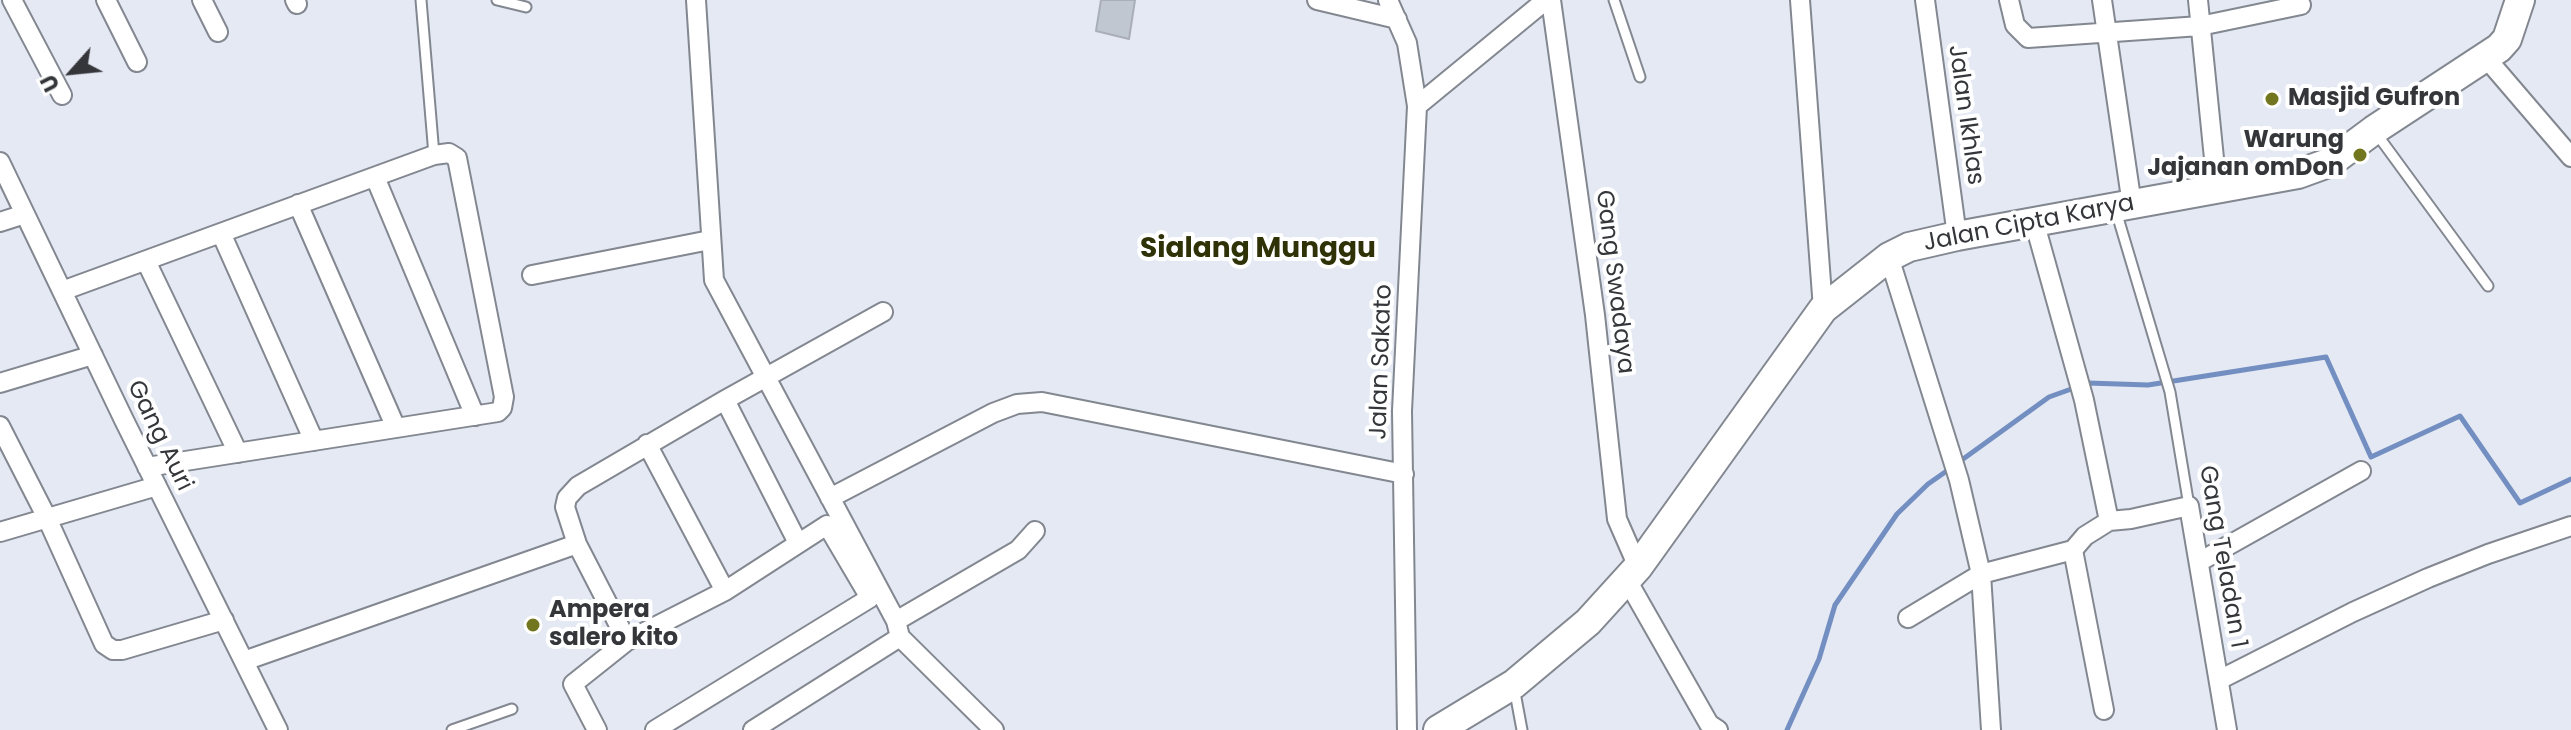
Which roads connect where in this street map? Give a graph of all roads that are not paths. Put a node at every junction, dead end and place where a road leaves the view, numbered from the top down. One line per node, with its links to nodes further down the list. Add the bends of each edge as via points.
1 (12, 0): 26 (street)
2 (106, 0): 24 (street)
3 (202, 0): 21 (street)
4 (421, 0): 29 (lane)
5 (497, 0): 18 (lane)
6 (696, 0): 41 (street)
7 (1317, 0): 19 (street)
8 (1388, 0): 19 (street, Jalan Sakato)
9 (1548, 0): 27 (street); 74 (street, Gang Swadaya, via 1595,315 1617,519)
10 (1614, 0): 25 (lane)
11 (1800, 0): 47 (street)
12 (1925, 0): 40 (street, Jalan Ikhlas)
13 (2009, 0): 22 (street, via 2015,25 2028,38)
14 (2102, 0): 22 (street)
15 (2198, 0): 20 (street)
16 (2520, 0): 23 (main road, Jalan Cipta Karya, via 2507,39)
17 (2301, 5): 20 (street)
18 (526, 7)
19 (1397, 19): 27 (street, Jalan Sakato, via 1407,43)
20 (2200, 26): 22 (street); 33 (street)
21 (218, 32)
22 (2107, 33): 35 (street)
23 (2487, 59): 28 (main road, Jalan Cipta Karya); 30 (street)
24 (137, 62)
25 (1640, 77)
26 (62, 95)
27 (1417, 106): 61 (street, Jalan Sakato, via 1402,411)
28 (2374, 130): 33 (main road, Jalan Cipta Karya, via 2331,162 2298,174); 45 (lane)
29 (434, 155): 32 (street); 53 (street, via 457,158 504,397 498,412)
30 (2571, 157)
31 (0, 162): 36 (street, Gang Auri)
32 (375, 177): 34 (street); 53 (street)
33 (2217, 188): 35 (main road, Jalan Cipta Karya)
34 (298, 204): 39 (street); 55 (street)
35 (2124, 206): 37 (main road, Jalan Cipta Karya); 64 (lane, Gang Teladan 1, via 2170,392)
36 (25, 214): 38 (street); 46 (street, Gang Auri)
37 (2034, 221): 40 (main road, Jalan Cipta Karya); 66 (street, via 2078,376)
38 (0, 222)
39 (221, 233): 43 (street); 56 (street)
40 (1957, 236): 42 (main road, Jalan Cipta Karya)
41 (710, 240): 44 (street); 50 (street, via 714,280)
42 (1889, 257): 47 (main road, Jalan Cipta Karya); 75 (street, via 1959,480)
43 (146, 261): 46 (street); 58 (street)
44 (532, 275)
45 (2488, 286)
46 (62, 291): 49 (street, Gang Auri)
47 (1823, 309): 74 (main road, Jalan Cipta Karya)
48 (883, 312): 50 (street)
49 (93, 355): 51 (street); 59 (street, Gang Auri)
50 (765, 377): 52 (street); 63 (street)
51 (0, 383)
52 (725, 400): 57 (street); 70 (street)
53 (475, 416): 55 (street)
54 (0, 426): 65 (street)
55 (396, 428): 56 (street)
56 (314, 441): 58 (street)
57 (647, 444): 71 (street, via 567,498); 76 (street)
58 (238, 453): 59 (street)
59 (147, 467): 62 (street, Gang Auri)
60 (2361, 471): 73 (street)
61 (1404, 474): 63 (street, via 1042,402 993,413); 92 (street, Jalan Sakato)
62 (157, 486): 65 (street); 78 (street, Gang Auri)
63 (830, 498): 79 (street)
64 (2189, 506): 66 (street); 73 (street, Gang Teladan 1)
65 (47, 518): 69 (street); 78 (street, via 104,644 113,650)
66 (2109, 521): 72 (street)
67 (2571, 526): 82 (street, via 2428,578)
68 (1035, 531): 79 (street, via 1018,550)
69 (0, 532)
70 (798, 543): 76 (street); 89 (street, via 827,525 870,598)
71 (577, 544): 80 (street); 81 (street)
72 (2073, 550): 75 (street); 85 (street)
73 (2199, 562): 82 (street, Gang Teladan 1)
74 (1632, 574): 83 (main road, Jalan Cipta Karya, via 1588,622); 95 (street, Gang Swadaya, via 1709,724)
75 (1981, 574): 77 (street); 96 (street)
76 (725, 591): 80 (street)
77 (1908, 618)
78 (224, 620): 81 (street, Gang Auri)
79 (898, 629): 90 (street); 91 (street)
80 (627, 641): 88 (street, via 573,684)
81 (244, 661): 86 (street, Gang Auri)
82 (2219, 680): 97 (street, Gang Teladan 1)
83 (1514, 684): 93 (main road, Jalan Cipta Karya); 94 (lane)
84 (512, 709): 87 (lane)
85 (2104, 710)
86 (278, 730)
87 (452, 730)
88 (597, 730)
89 (655, 730)
90 (753, 730)
91 (994, 730)
92 (1407, 730)
93 (1438, 730)
94 (1522, 730)
95 (1718, 730)
96 (1991, 730)
97 (2227, 730)

